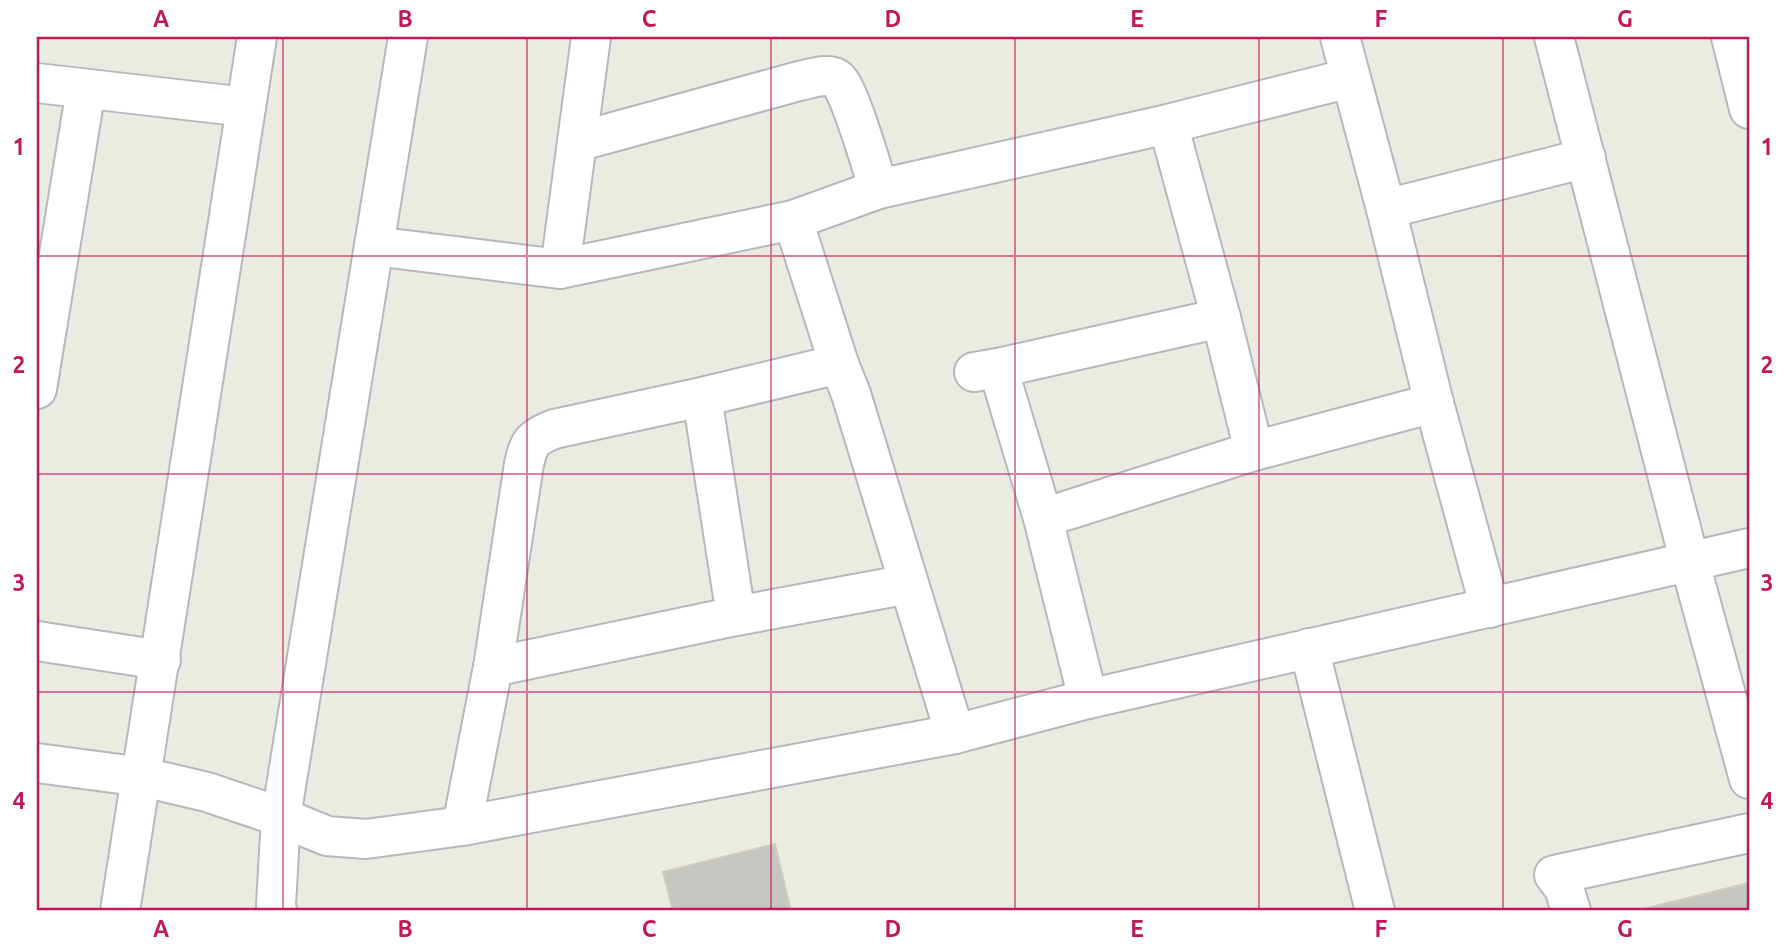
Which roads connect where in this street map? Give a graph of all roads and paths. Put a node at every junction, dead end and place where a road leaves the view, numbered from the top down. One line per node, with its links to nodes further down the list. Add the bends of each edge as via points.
1 (257, 37): 10 (street)
2 (408, 37): 19 (street)
3 (591, 37): 13 (street)
4 (1340, 37): 7 (street)
5 (1554, 37): 14 (street)
6 (1731, 37): 11 (street)
7 (1350, 78): 12 (street); 17 (street)
8 (37, 83): 9 (street)
9 (86, 89): 10 (street); 16 (street)
10 (246, 107): 35 (street)
11 (1749, 108)
12 (1168, 124): 15 (street); 21 (street)
13 (577, 142): 15 (street, via 799,81 834,76 841,80 850,101); 20 (street)
14 (1586, 158): 17 (street); 29 (street)
15 (879, 189): 18 (street)
16 (51, 207): 23 (street)
17 (1386, 209): 25 (street)
18 (793, 219): 20 (street); 22 (street)
19 (374, 246): 20 (street); 42 (street)
20 (560, 269)
21 (1221, 318): 26 (street); 27 (street, via 986,370)
22 (839, 364): 24 (street); 30 (street)
23 (37, 388)
24 (702, 397): 32 (street); 36 (street, via 554,429 528,445)
25 (1434, 403): 26 (street); 31 (street)
26 (1254, 452): 27 (street)
27 (1043, 518): 37 (street)
28 (1749, 548): 29 (street)
29 (1690, 563): 31 (street); 41 (street)
30 (909, 584): 32 (street); 38 (street)
31 (1490, 608): 34 (street)
32 (736, 616): 36 (street)
33 (37, 641): 35 (street)
34 (1309, 648): 37 (street); 47 (street)
35 (161, 660): 40 (street)
36 (493, 667): 43 (street)
37 (1088, 699): 38 (street)
38 (955, 734): 43 (street)
39 (37, 763): 40 (street)
40 (143, 777): 42 (street); 45 (street)
41 (1749, 779)
42 (281, 817): 43 (street, via 327,836 366,839); 46 (street)
43 (462, 826)
44 (1749, 833): 48 (street, via 1554,875)
45 (120, 911)
46 (278, 911)
47 (1375, 911)
48 (1571, 911)

